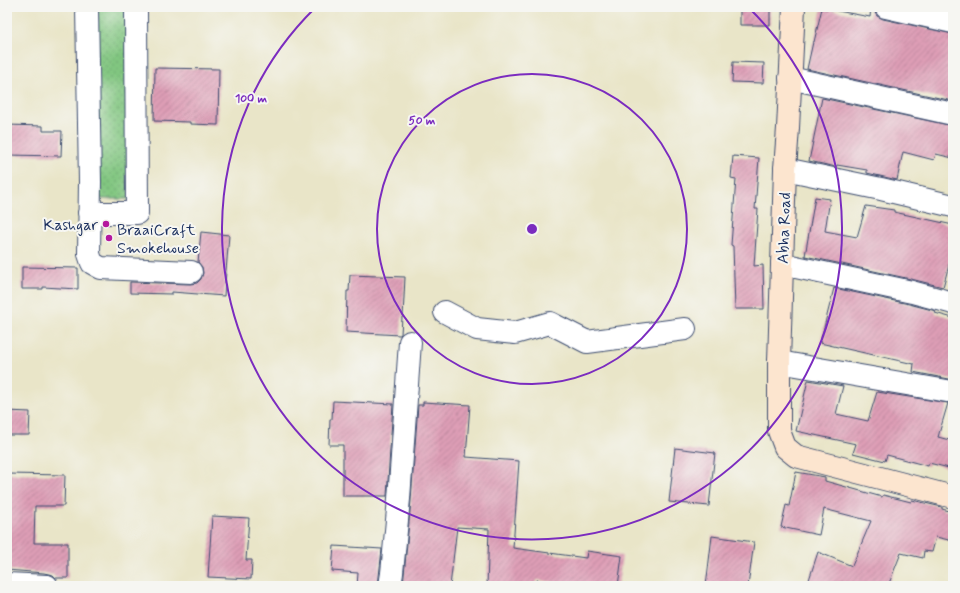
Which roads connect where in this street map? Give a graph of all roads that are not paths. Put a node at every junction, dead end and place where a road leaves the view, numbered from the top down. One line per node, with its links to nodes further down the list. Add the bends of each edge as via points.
1 (87, 7): 10 (street)
2 (136, 7): 10 (street, via 137,213)
3 (794, 7): 6 (street, Abha Road)
4 (886, 7): 5 (street)
5 (953, 22)
6 (790, 78): 7 (street); 8 (street, Abha Road)
7 (953, 114)
8 (785, 169): 9 (street); 11 (street, Abha Road)
9 (953, 206)
10 (89, 213): 12 (street, via 88,254 92,264 101,268)
11 (782, 264): 13 (street); 17 (street, Abha Road)
12 (191, 272)
13 (953, 303)
14 (445, 312): 15 (street, via 477,329 514,333 550,323 587,342)
15 (685, 329)
16 (410, 342): 22 (street)
17 (779, 362): 18 (street); 19 (street, Abha Road, via 779,431 785,447 796,456)
18 (947, 391)
19 (953, 497)
20 (7, 584): 21 (street)
21 (37, 586)
22 (390, 586)

